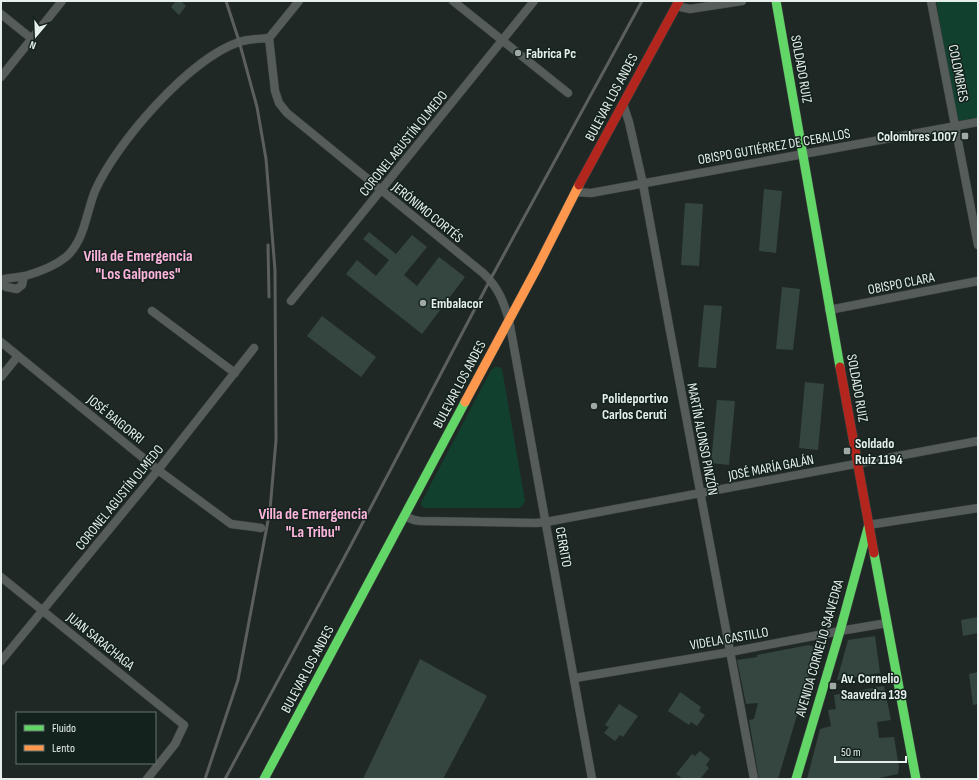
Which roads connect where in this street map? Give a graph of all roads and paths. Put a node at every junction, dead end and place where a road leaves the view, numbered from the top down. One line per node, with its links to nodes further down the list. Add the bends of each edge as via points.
1 (62, 1): 11 (street)
2 (299, 1): 10 (street)
3 (453, 1): 12 (street)
4 (534, 1): 12 (street, CORONEL AGUSTÍN OLMEDO)
5 (742, 1): 8 (street, via 690,9)
6 (776, 1): 18 (main road, SOLDADO RUIZ)
7 (931, 1): 17 (street, COLOMBRES)
8 (677, 4): 15 (main road, BULEVAR LOS ANDES)
9 (1, 14): 11 (street)
10 (269, 38): 20 (street, JERÓNIMO CORTÉS, via 275,91 280,103 288,113); 23 (street, via 239,42 212,56 188,74 152,110 111,162 95,191 80,237 67,255 57,264)
11 (32, 39): 13 (street)
12 (502, 40): 14 (street); 20 (street, CORONEL AGUSTÍN OLMEDO)
13 (1, 76)
14 (568, 93)
15 (623, 104): 19 (street, MARTÍN ALONSO PINZÓN, via 630,122); 21 (main road, BULEVAR LOS ANDES)
16 (978, 122): 17 (street, OBISPO GUTIÉRREZ DE CEBALLOS)
17 (956, 126): 18 (street, OBISPO GUTIÉRREZ DE CEBALLOS); 22 (street, COLOMBRES)
18 (803, 155): 19 (street, OBISPO GUTIÉRREZ DE CEBALLOS); 27 (main road, SOLDADO RUIZ)
19 (643, 184): 21 (street, OBISPO GUTIÉRREZ DE CEBALLOS, via 591,193); 38 (street, MARTÍN ALONSO PINZÓN)
20 (381, 191): 26 (street, CORONEL AGUSTÍN OLMEDO); 29 (street, JERÓNIMO CORTÉS, via 490,280 503,301)
21 (575, 192): 29 (main road, BULEVAR LOS ANDES)
22 (978, 245)
23 (24, 276): 24 (street); 24 (street, via 22,285 17,289 6,287)
24 (1, 281)
25 (978, 281): 27 (street, OBISPO CLARA)
26 (292, 301)
27 (830, 310): 36 (main road, SOLDADO RUIZ)
28 (152, 311): 33 (street)
29 (509, 320): 40 (main road, BULEVAR LOS ANDES); 41 (street, CERRITO)
30 (1, 342): 32 (street, JOSÉ BAIGORRI)
31 (254, 348): 33 (street, CORONEL AGUSTÍN OLMEDO)
32 (18, 356): 34 (street); 37 (street, JOSÉ BAIGORRI)
33 (234, 373): 37 (street, CORONEL AGUSTÍN OLMEDO)
34 (1, 377)
35 (978, 441): 36 (street, JOSÉ MARÍA GALÁN)
36 (858, 464): 38 (street, JOSÉ MARÍA GALÁN); 42 (main road, SOLDADO RUIZ)
37 (158, 470): 43 (street, JOSÉ BAIGORRI, via 231,524); 45 (street, CORONEL AGUSTÍN OLMEDO)
38 (700, 493): 41 (street, JOSÉ MARÍA GALÁN); 48 (street, MARTÍN ALONSO PINZÓN)
39 (978, 508): 42 (street)
40 (404, 516): 41 (street, JOSÉ MARÍA GALÁN, via 420,521); 52 (main road, BULEVAR LOS ANDES)
41 (546, 522): 50 (street, CERRITO)
42 (868, 525): 46 (main road, SOLDADO RUIZ); 47 (main road, AVENIDA CORNELIO SAAVEDRA)
43 (261, 528)
44 (1, 577): 45 (street, JUAN SARACHAGA)
45 (43, 610): 49 (street, CORONEL AGUSTÍN OLMEDO); 51 (street, JUAN SARACHAGA, via 184,725 175,744)
46 (887, 624): 47 (street, VIDELA CASTILLO); 56 (main road, SOLDADO RUIZ)
47 (840, 631): 48 (street, VIDELA CASTILLO); 55 (main road, AVENIDA CORNELIO SAAVEDRA)
48 (730, 652): 50 (street, VIDELA CASTILLO); 54 (street, MARTÍN ALONSO PINZÓN)
49 (1, 661)
50 (575, 678): 53 (street, CERRITO)
51 (147, 779)
52 (264, 779)
53 (592, 779)
54 (754, 779)
55 (796, 779)
56 (916, 779)

